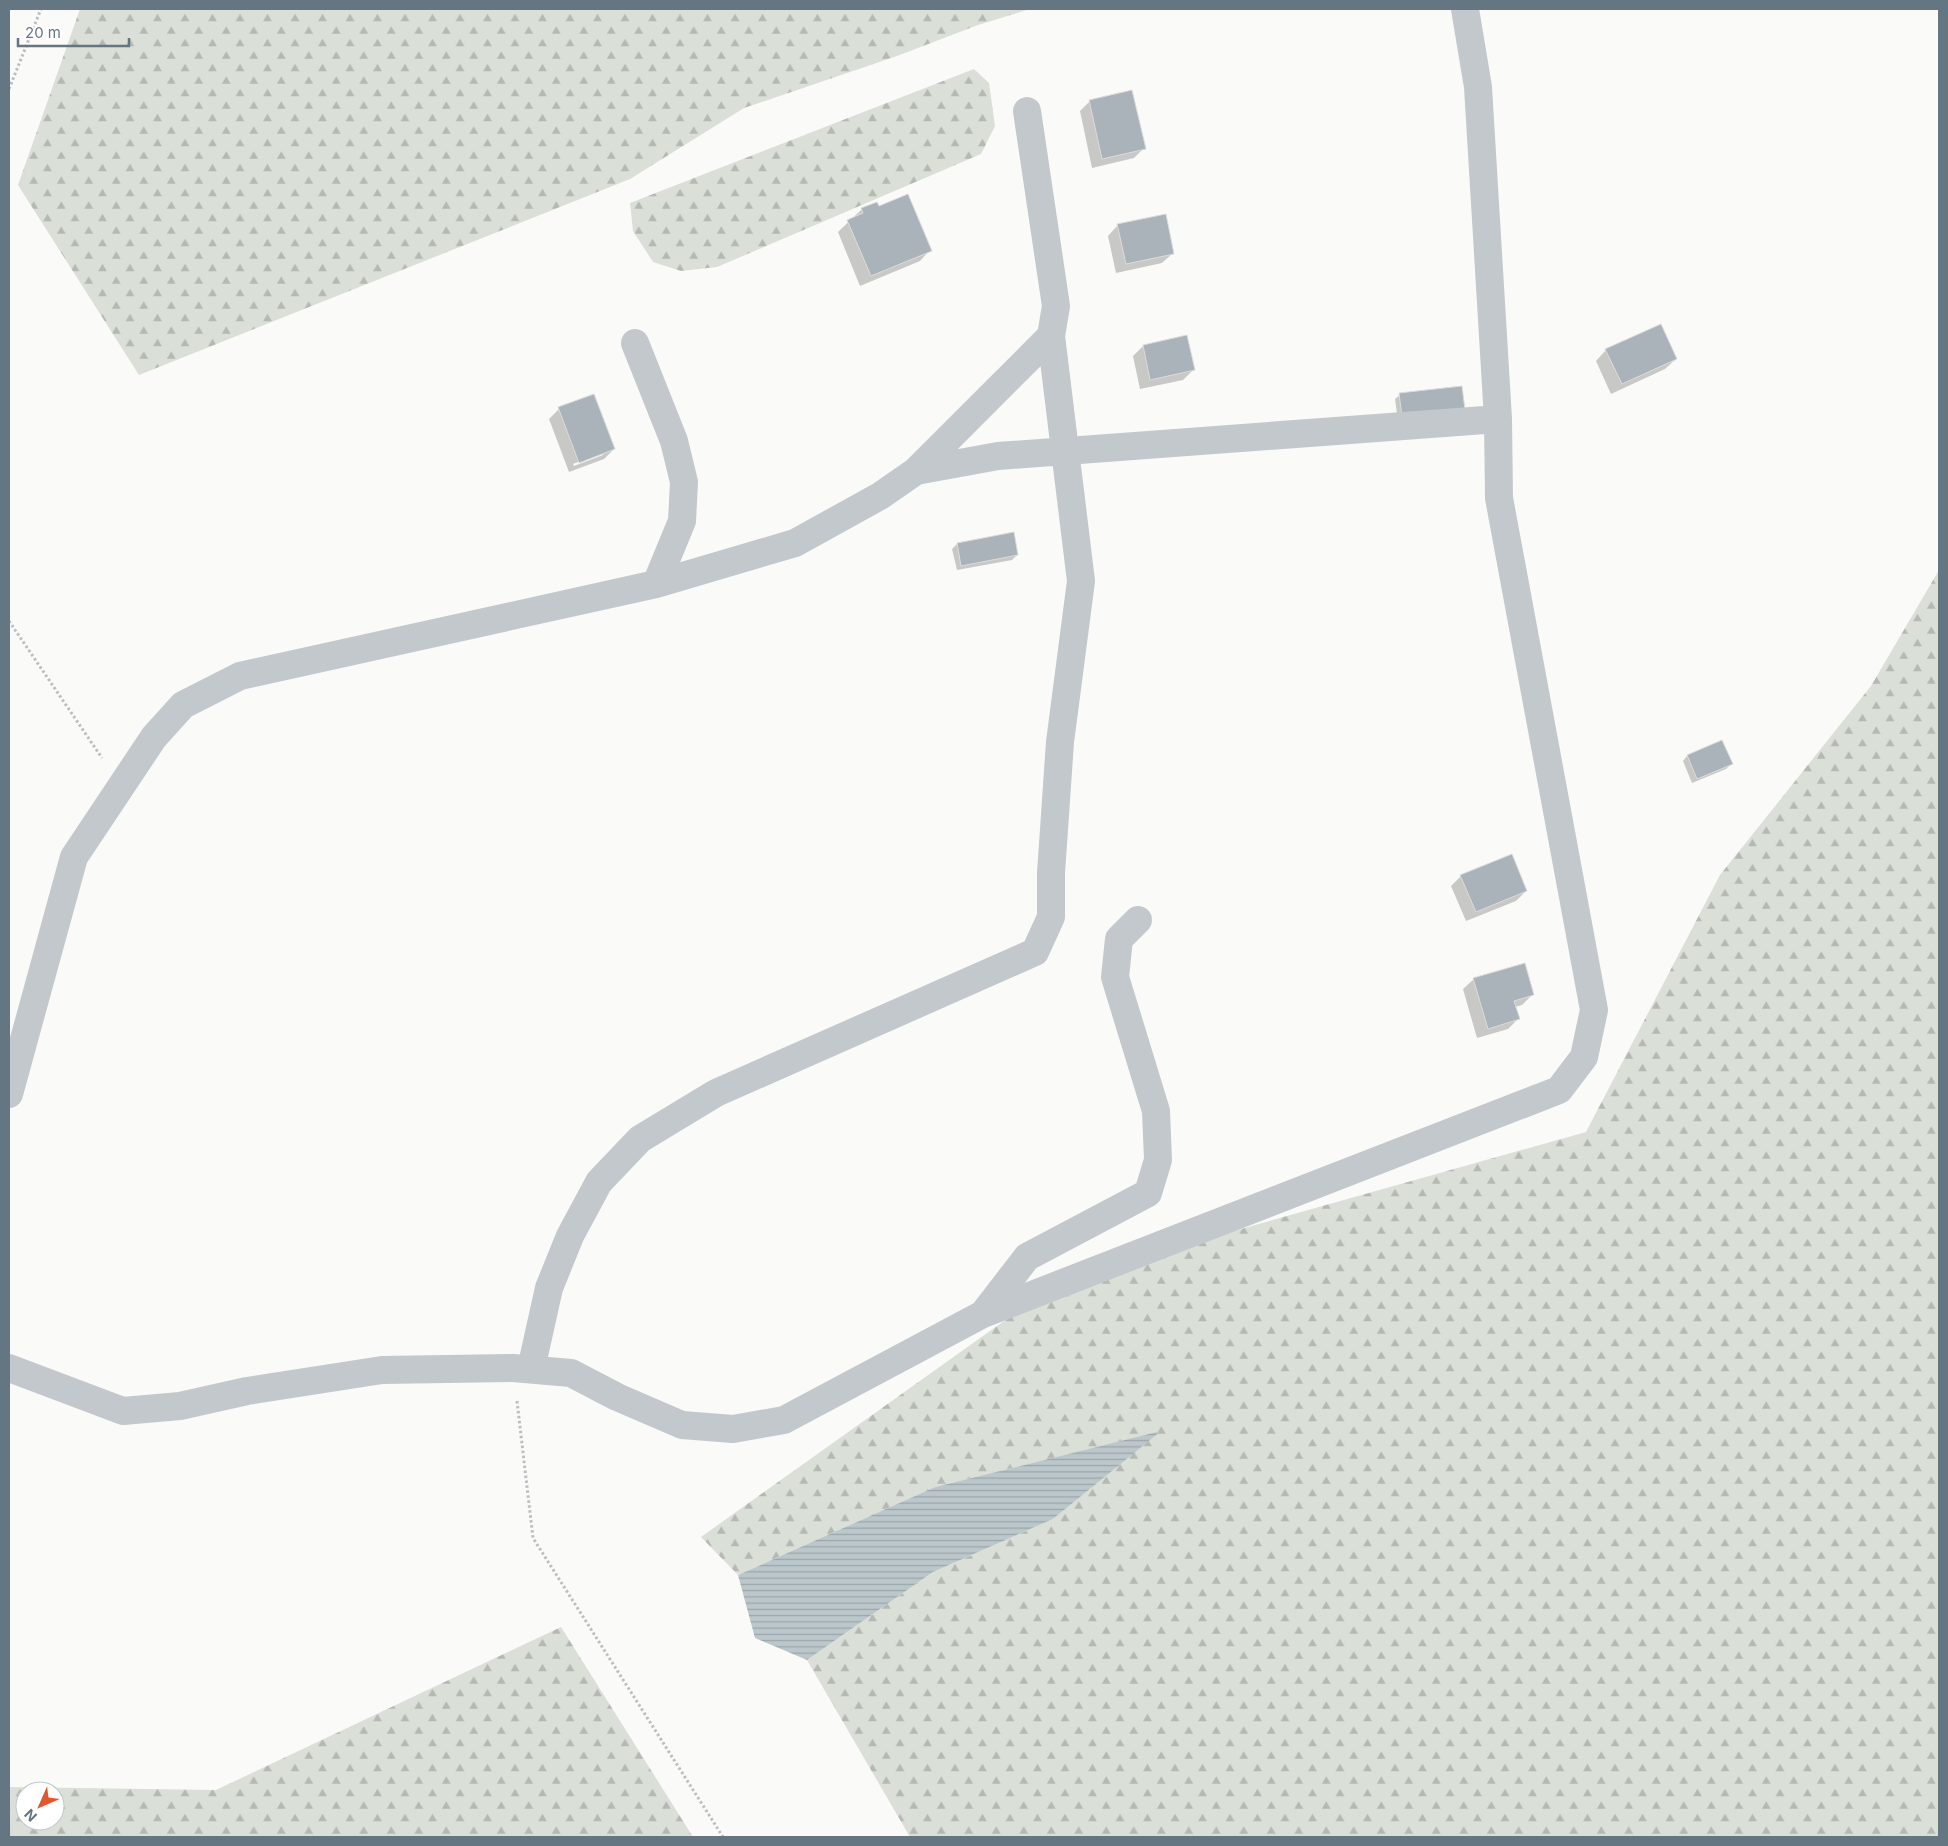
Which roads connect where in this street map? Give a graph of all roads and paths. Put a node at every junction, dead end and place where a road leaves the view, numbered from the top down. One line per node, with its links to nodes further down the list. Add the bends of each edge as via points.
1 (41, 9): 3 (path)
2 (1465, 9): 7 (street, via 1478,86)
3 (9, 90)
4 (1027, 111): 5 (street, via 1056,306)
5 (1051, 336): 8 (street); 9 (street)
6 (635, 343): 10 (street, via 674,441 684,482 682,521)
7 (1498, 419): 8 (street); 15 (street, via 1499,498 1594,1010 1584,1057 1559,1090)
8 (1065, 451): 9 (street, via 998,456); 17 (street, via 1081,581 1060,742 1051,917 1035,952 716,1093 640,1139 599,1182 570,1236)
9 (916, 471): 10 (street, via 880,496 796,543)
10 (656, 584): 12 (street, via 240,676 183,705 154,737)
11 (9, 621): 12 (path)
12 (122, 787): 14 (street, via 74,857)
13 (1138, 920): 15 (street, via 1119,939 1116,977 1156,1111 1158,1160 1148,1193 1027,1257)
14 (9, 1094)
15 (983, 1314): 17 (street, via 784,1420 733,1429 682,1425 571,1373)
16 (9, 1368): 17 (street, via 123,1411 180,1406 247,1391 382,1370)
17 (522, 1368): 18 (path, via 533,1538)
18 (723, 1837)

